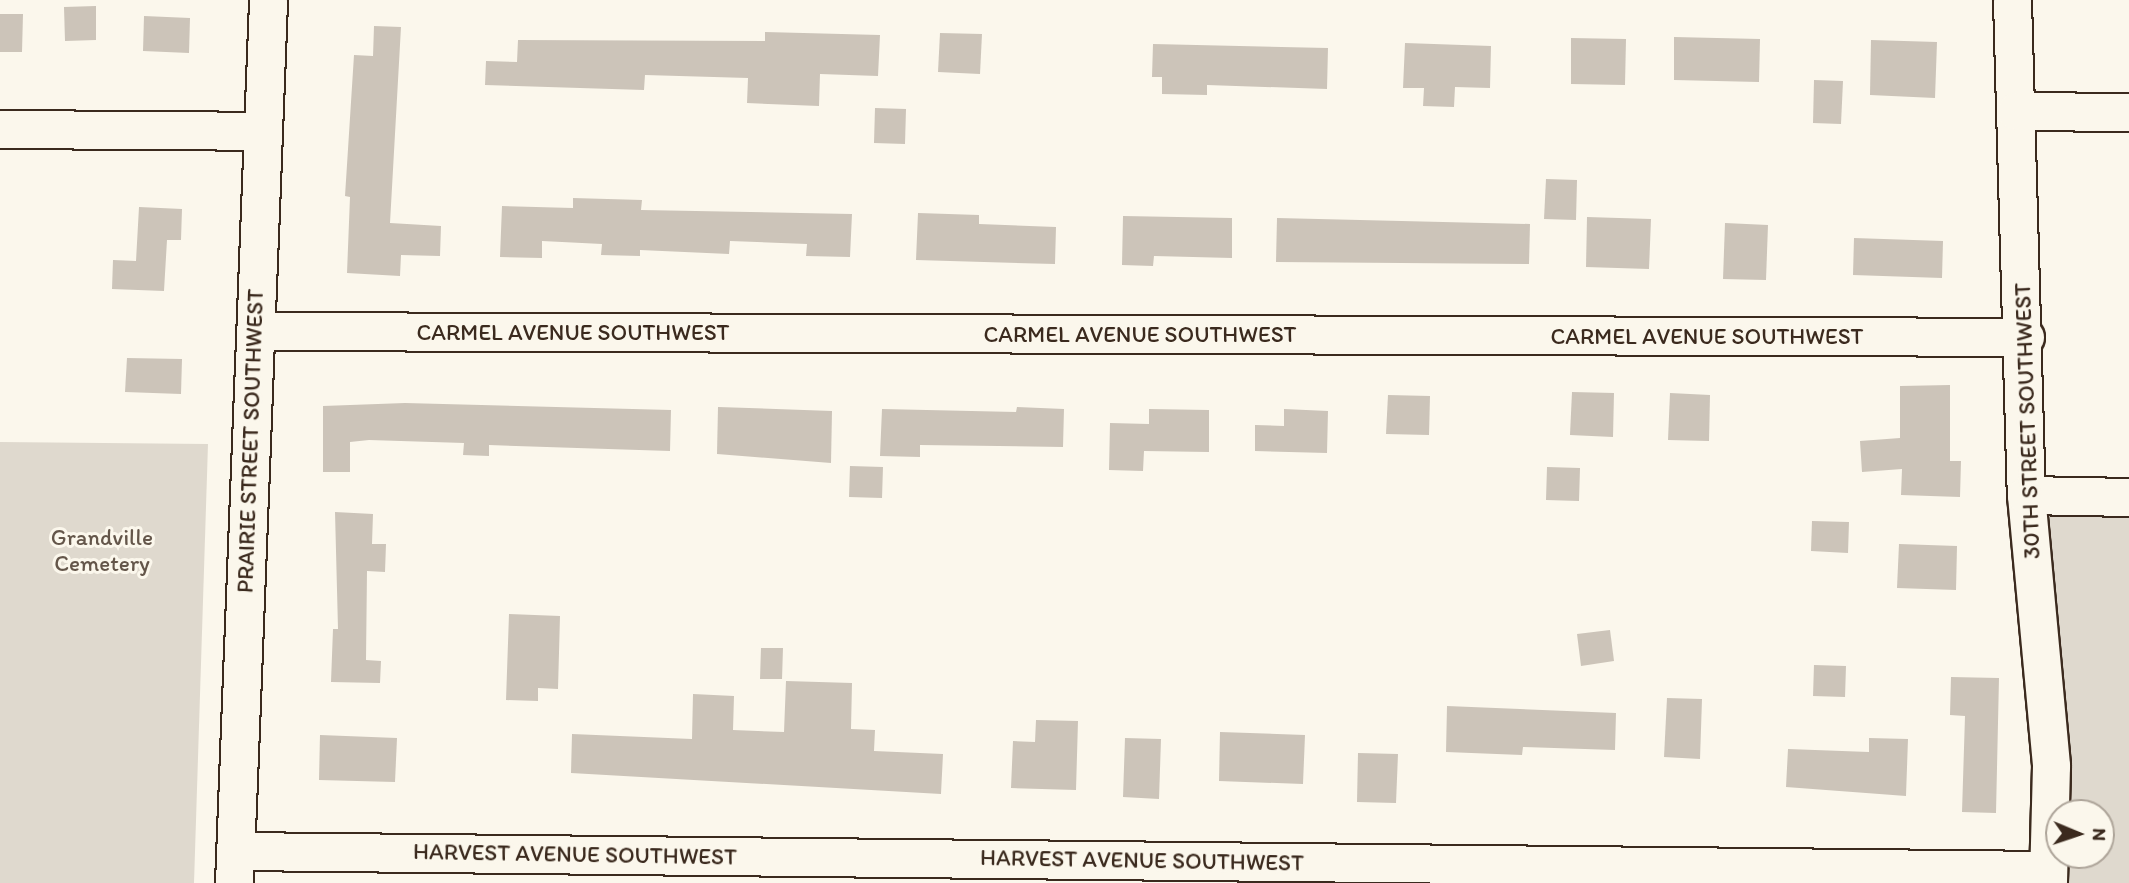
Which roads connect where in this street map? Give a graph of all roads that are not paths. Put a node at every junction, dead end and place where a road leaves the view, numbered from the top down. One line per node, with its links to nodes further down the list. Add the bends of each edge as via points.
1 (268, 0): 6 (street, PRAIRIE STREET SOUTHWEST)
2 (2011, 0): 3 (street, 30TH STREET SOUTHWEST)
3 (2016, 111): 4 (street); 8 (street, 30TH STREET SOUTHWEST)
4 (2129, 112)
5 (0, 129): 6 (street)
6 (263, 131): 7 (street, PRAIRIE STREET SOUTHWEST)
7 (255, 331): 8 (street, CARMEL AVENUE SOUTHWEST); 11 (street, PRAIRIE STREET SOUTHWEST)
8 (2025, 337): 9 (street, 30TH STREET SOUTHWEST)
9 (2026, 495): 10 (street); 12 (street, 30TH STREET SOUTHWEST, via 2047,680)
10 (2129, 497)
11 (235, 867): 12 (street, HARVEST AVENUE SOUTHWEST)
12 (2048, 876)

